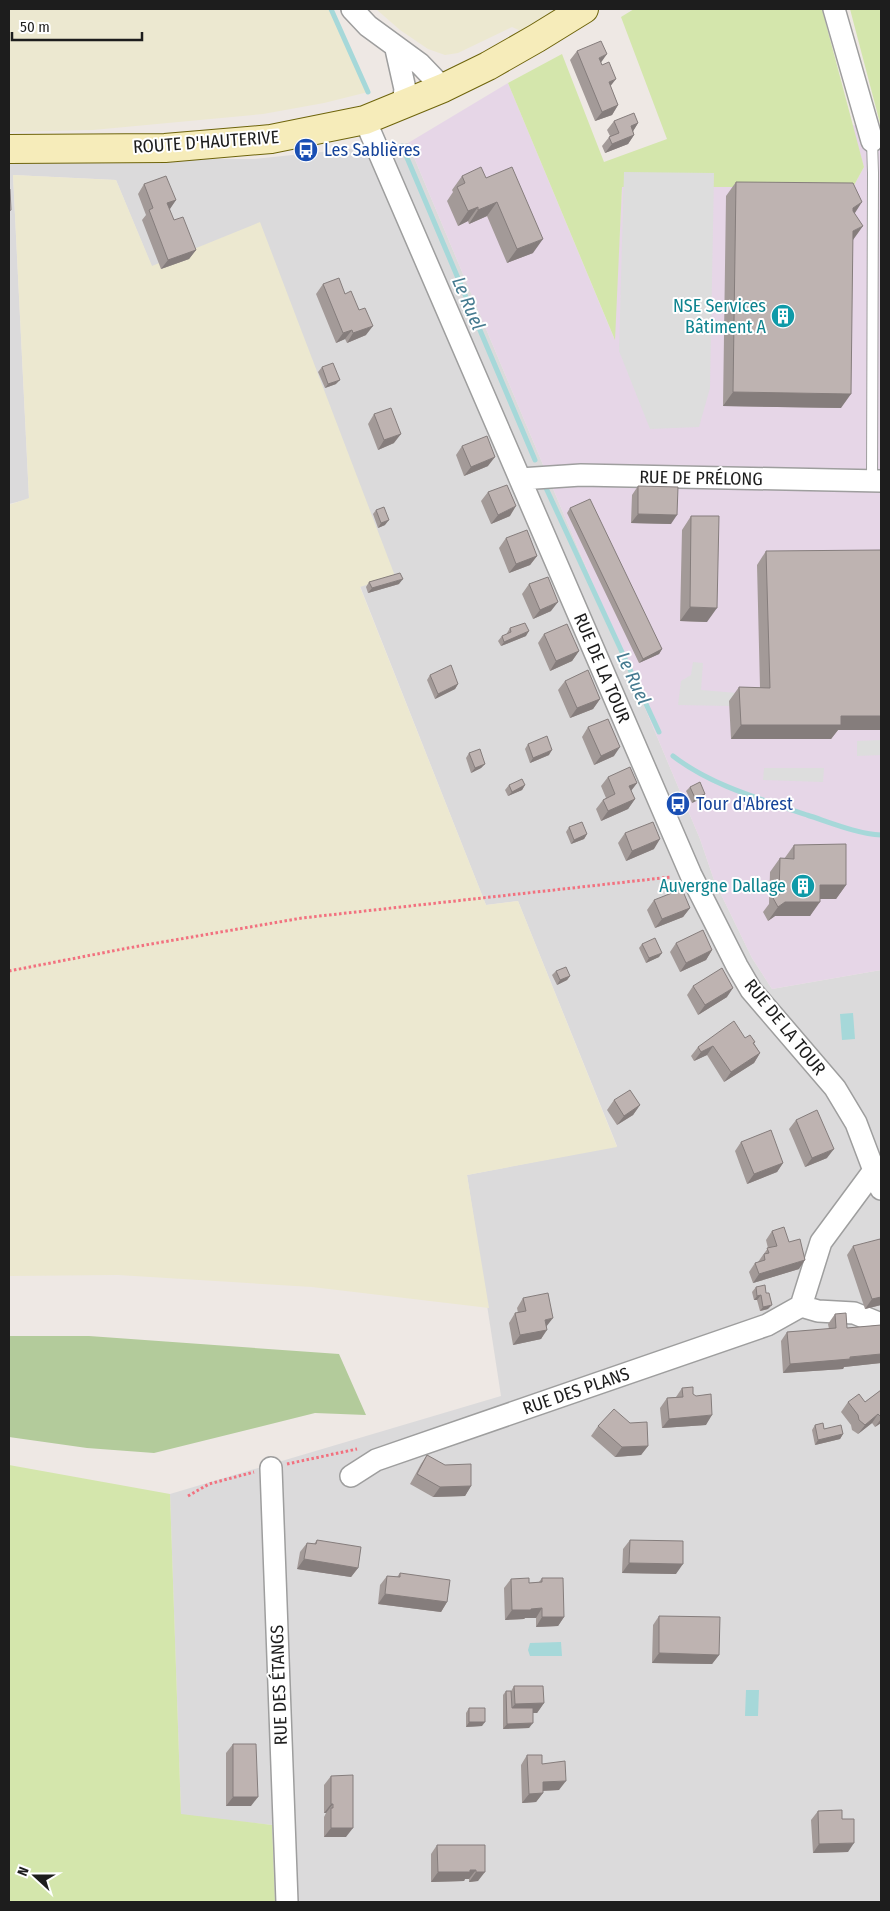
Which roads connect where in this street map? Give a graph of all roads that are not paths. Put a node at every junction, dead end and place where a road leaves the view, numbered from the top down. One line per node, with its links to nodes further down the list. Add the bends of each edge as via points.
1 (352, 9): 4 (street)
2 (584, 9): 5 (main road, ROUTE D'HAUTERIVE, via 488,66)
3 (834, 9): 8 (street)
4 (396, 49): 5 (street, via 420,64); 6 (street, via 405,89)
5 (443, 88): 6 (main road, ROUTE D'HAUTERIVE)
6 (402, 106): 7 (main road, ROUTE D'HAUTERIVE)
7 (365, 120): 9 (main road, ROUTE D'HAUTERIVE, via 272,139 194,146); 10 (street, RUE DE LA TOUR)
8 (872, 141): 11 (lane)
9 (9, 150)
10 (520, 479): 11 (street, RUE DE PRÉLONG, via 581,475); 12 (street, RUE DE LA TOUR, via 691,875 737,966 751,990 835,1088 856,1123)
11 (877, 481)
12 (878, 1179): 13 (street, via 821,1242)
13 (801, 1306): 14 (street, via 854,1313); 16 (street, RUE DES PLANS, via 767,1325 376,1460)
14 (881, 1324)
15 (271, 1468): 17 (street, RUE DES ÉTANGS)
16 (351, 1476)
17 (287, 1902)

